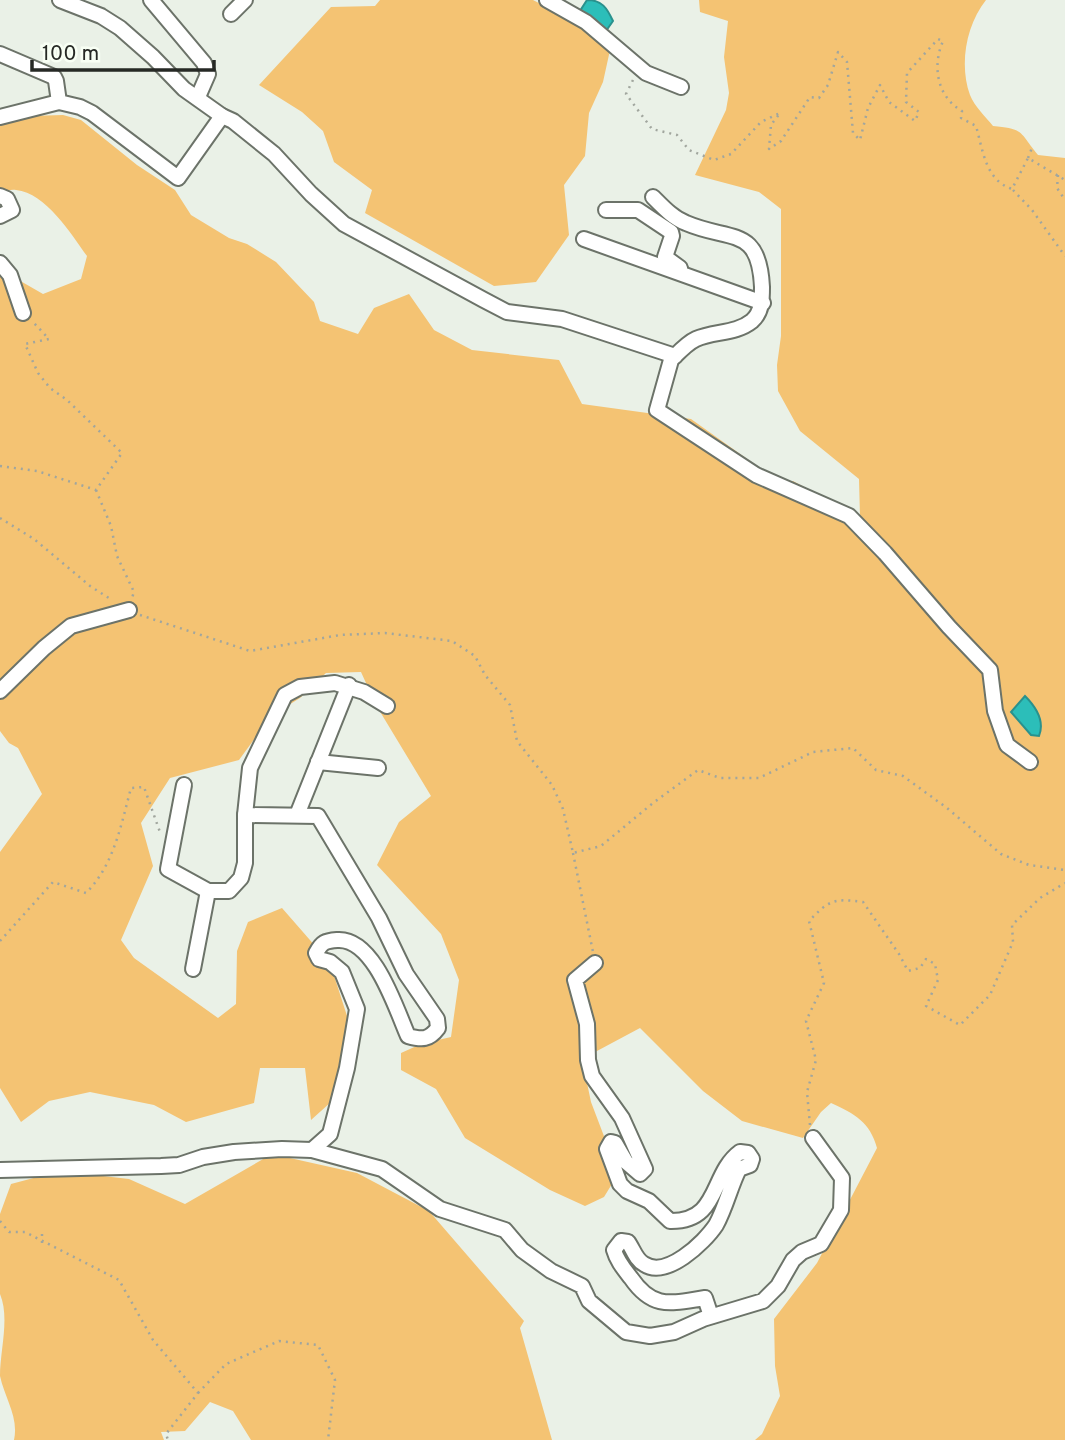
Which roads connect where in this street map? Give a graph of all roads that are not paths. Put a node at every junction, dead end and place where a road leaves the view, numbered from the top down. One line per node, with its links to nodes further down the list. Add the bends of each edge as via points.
1 (60, 0): 8 (street, via 120,28)
2 (151, 0): 8 (street, via 204,63 208,74)
3 (245, 0): 5 (street)
4 (547, 0): 7 (street, via 586,22 646,73)
5 (231, 14)
6 (0, 54): 9 (street, via 54,77)
7 (681, 87)
8 (198, 97): 10 (street)
9 (59, 102): 10 (street, via 92,113 177,178); 11 (street)
10 (222, 116): 21 (street, via 274,154 344,224 507,313 562,319)
11 (0, 117)
12 (0, 196): 15 (street, via 7,199 12,211)
13 (653, 197): 19 (street, via 686,223 743,239 760,262)
14 (606, 210): 18 (street, via 638,210 671,232 665,257 679,266)
15 (0, 216)
16 (584, 239): 18 (street)
17 (0, 263): 20 (street, via 10,275)
18 (679, 273): 19 (street)
19 (762, 303): 21 (street, via 757,317 745,327 695,340)
20 (23, 313)
21 (675, 356): 27 (street, via 657,410 756,475 849,516 990,670 995,711 1007,745)
22 (129, 610): 24 (street, via 71,626)
23 (349, 685): 25 (street); 26 (street); 30 (street, via 300,688 285,695 250,768)
24 (0, 691)
25 (387, 706)
26 (318, 762): 28 (street); 31 (street)
27 (1030, 762)
28 (378, 768)
29 (184, 785): 32 (street, via 168,869)
30 (245, 815): 31 (street); 32 (street, via 241,878 229,891)
31 (297, 815): 36 (street, via 317,816 406,974 437,1019 438,1028 431,1037 408,1036 375,963 343,939 324,941 316,953 318,959 342,972 357,1009 330,1134)
32 (208, 891): 34 (street)
33 (595, 963): 38 (street, via 575,980 587,1024 588,1060 592,1076 622,1118 645,1169 640,1174 633,1169 611,1142 607,1149 620,1184 649,1201 670,1221 681,1221 695,1216 711,1201 731,1158 740,1152 752,1159 750,1165 739,1169 715,1226 677,1261 656,1269 640,1262 628,1242 621,1241 614,1250 639,1290 654,1301 668,1304 705,1298)
34 (193, 969)
35 (813, 1138): 38 (street, via 842,1178 841,1210 835,1221 821,1244 793,1260 763,1301)
36 (312, 1150): 37 (street, via 234,1152 162,1166); 38 (street, via 382,1169 440,1209 505,1230 551,1271 582,1286 589,1301 626,1332 650,1336 674,1332)
37 (0, 1170)
38 (711, 1316)

